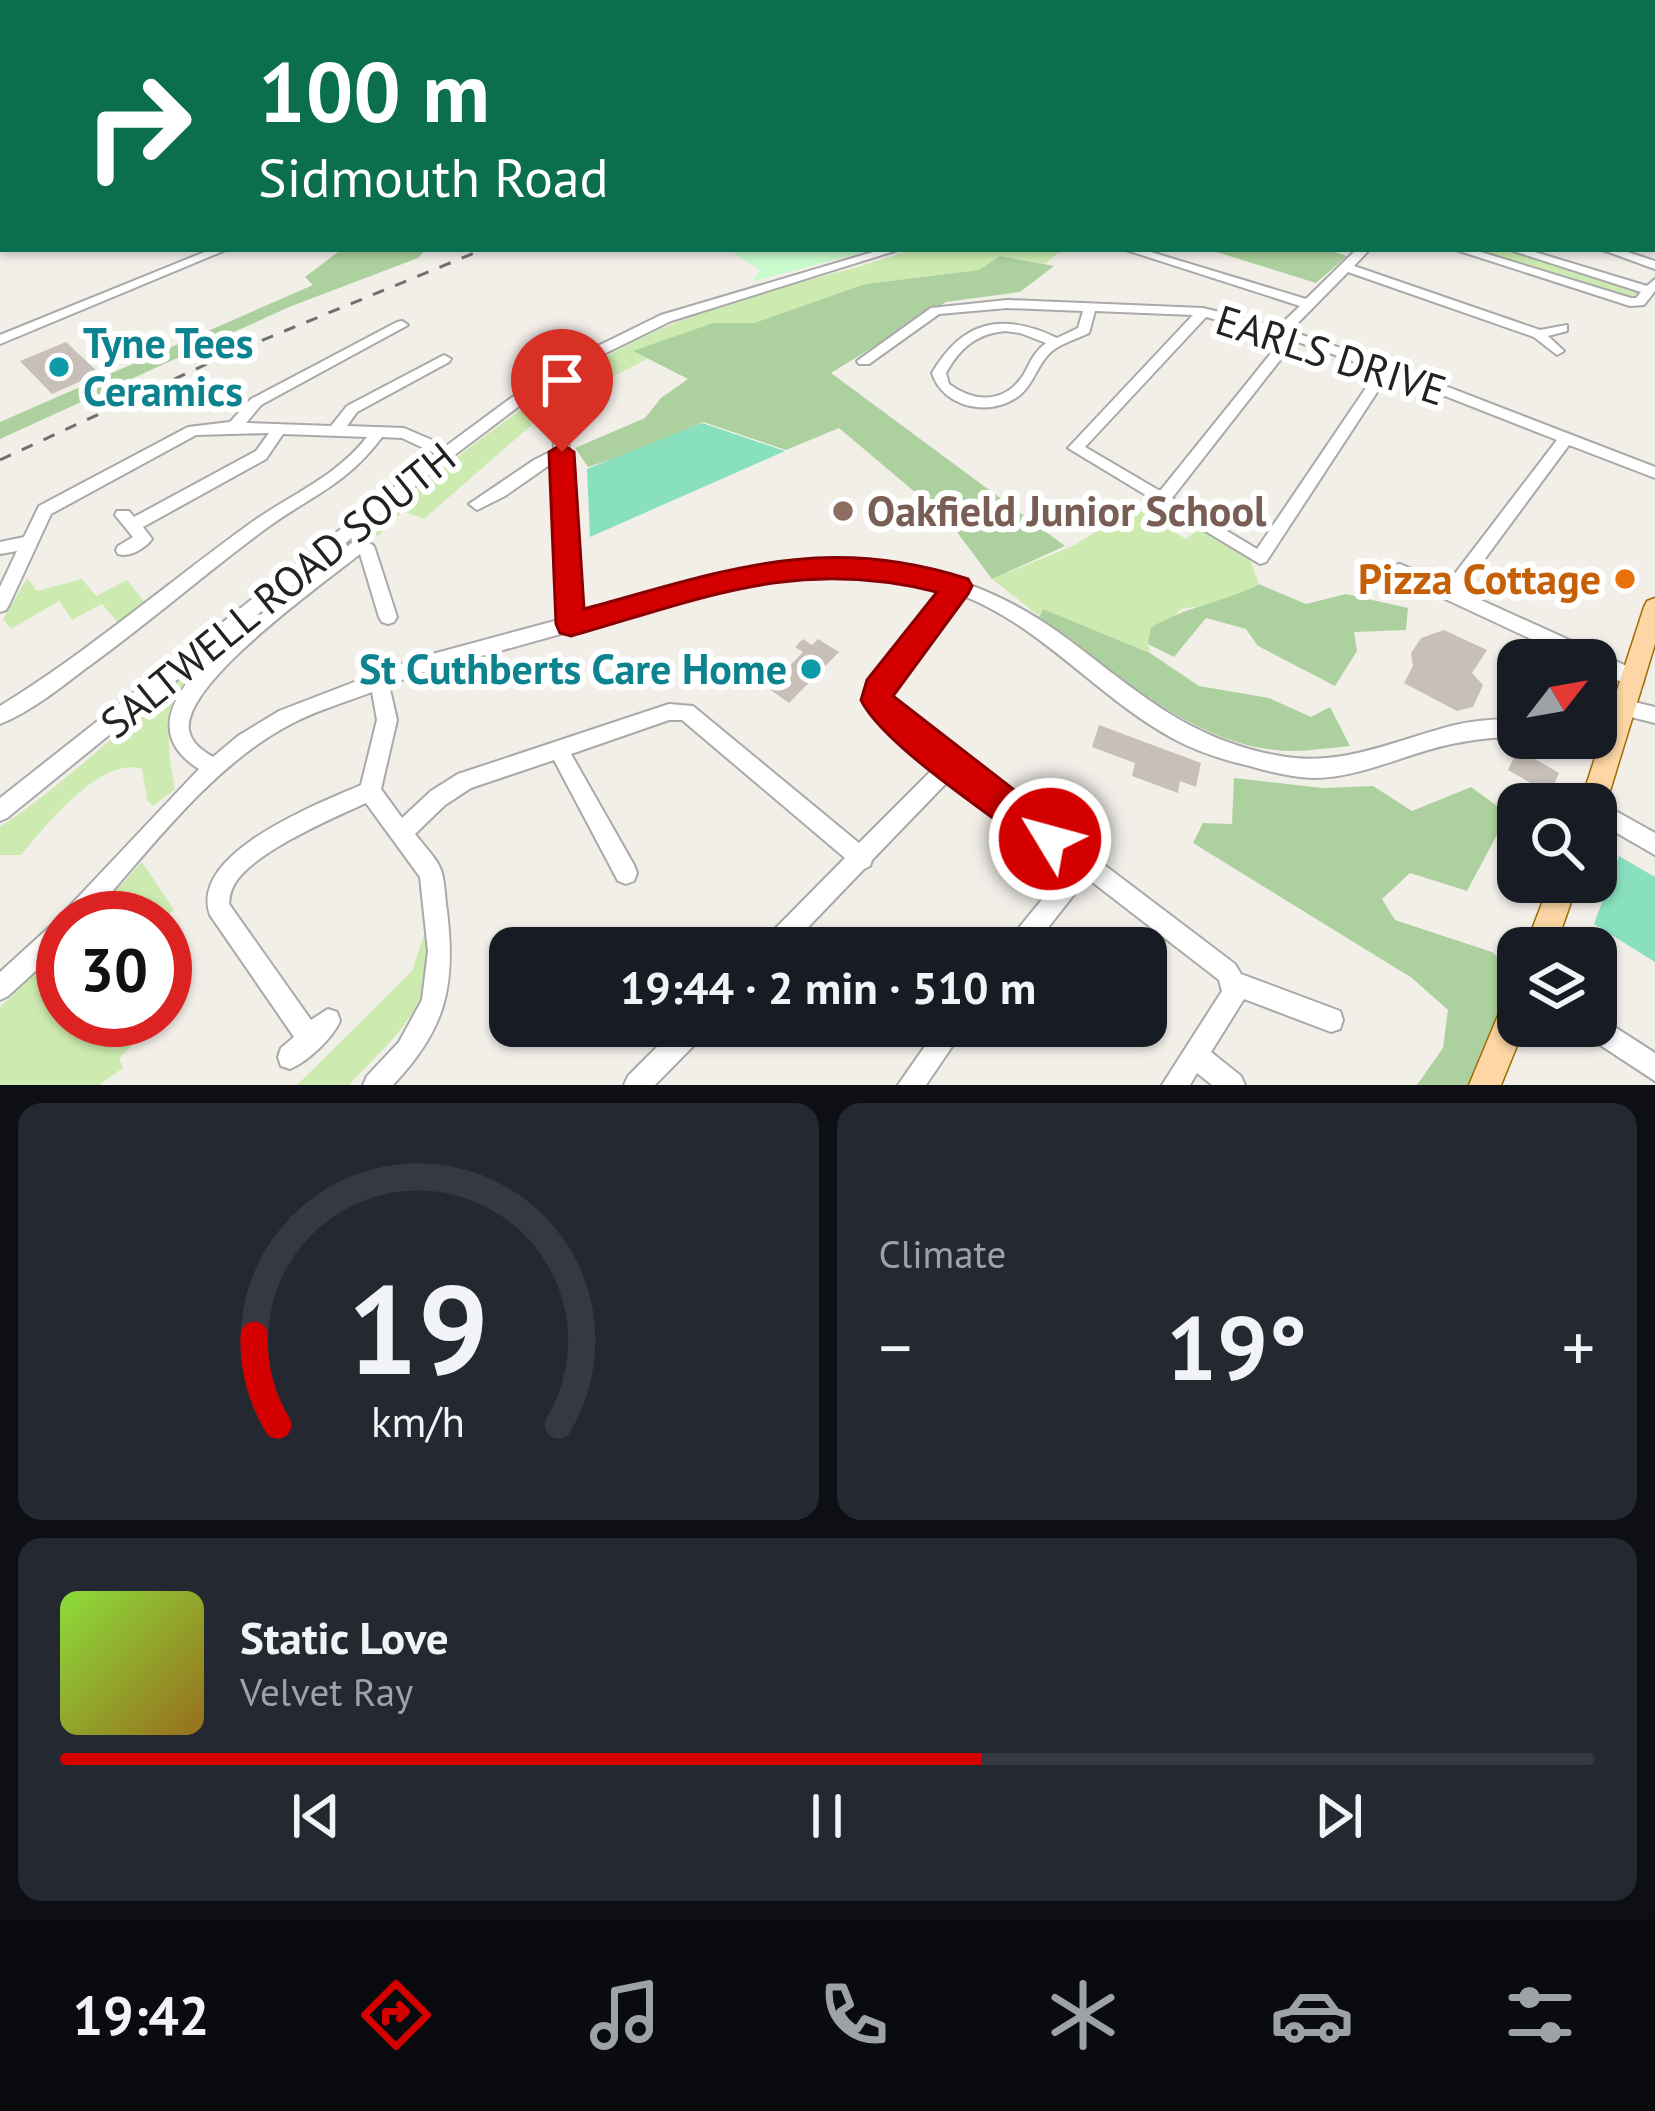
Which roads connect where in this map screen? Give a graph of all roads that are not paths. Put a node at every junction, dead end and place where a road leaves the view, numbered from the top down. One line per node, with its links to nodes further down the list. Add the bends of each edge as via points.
1 (215, 252): 18 (street)
2 (885, 252): 31 (street, SALTWELL ROAD SOUTH, via 628,334 554,373)
3 (1139, 252): 11 (street)
4 (1361, 252): 9 (street)
5 (1469, 252): 10 (street, via 1630,302)
6 (1524, 252): 10 (street)
7 (1621, 252): 8 (street)
8 (1655, 265)
9 (1348, 268): 11 (street); 17 (street)
10 (1652, 286)
11 (1308, 304): 16 (street)
12 (1090, 307): 13 (street, EARLS DRIVE); 19 (street, via 1084,330); 22 (street, EARLS DRIVE, via 936,311)
13 (1204, 313): 16 (street, EARLS DRIVE); 33 (street, via 1075,448)
14 (402, 325): 25 (street, via 256,402)
15 (1562, 328): 17 (street)
16 (1287, 334): 23 (street, EARLS DRIVE); 33 (street)
17 (1539, 334): 20 (street)
18 (0, 340)
19 (1057, 343): 19 (street, via 1014,393 986,406 954,396 938,373 951,347 984,330 1028,330)
20 (1557, 351)
21 (444, 359): 27 (street, via 352,410)
22 (864, 362)
23 (1386, 368): 29 (street, EARLS DRIVE); 33 (street, via 1260,558)
24 (559, 400): 30 (street)
25 (234, 427): 26 (street); 35 (street, via 193,430 61,497)
26 (279, 429): 27 (street); 37 (street, via 261,455 133,526)
27 (335, 430): 28 (street)
28 (378, 432): 31 (street); 48 (street, via 345,475 261,523 56,683)
29 (1567, 438): 32 (street, EARLS DRIVE); 40 (street)
30 (562, 452): 34 (street); 44 (street)
31 (447, 453): 56 (street, SALTWELL ROAD SOUTH)
32 (1655, 473)
33 (1162, 500)
34 (477, 504)
35 (28, 542): 36 (street); 41 (street)
36 (0, 548)
37 (124, 550)
38 (1412, 569): 40 (street)
39 (958, 586): 44 (street, via 815,565 764,571); 50 (street, via 1012,610 1168,725 1217,749 1294,768 1368,760); 53 (street, via 877,700)
40 (1450, 593): 45 (street)
41 (0, 605)
42 (1655, 607): 45 (main road)
43 (388, 617): 54 (street, via 367,549 359,546 221,657 179,718 182,746)
44 (571, 624): 46 (street)
45 (1635, 679): 47 (main road)
46 (379, 680): 54 (street, via 286,717); 55 (street, via 387,720)
47 (1626, 708): 49 (street); 51 (main road)
48 (0, 716)
49 (1655, 716)
50 (1497, 729)
51 (1617, 734)
52 (559, 749): 58 (street, via 465,781); 60 (street, via 686,712); 62 (street)
53 (950, 764): 60 (street); 61 (street)
54 (214, 768): 63 (street)
55 (370, 791): 58 (street); 75 (street, via 232,868 220,888 218,907 319,1030)
56 (0, 811)
57 (1617, 821): 59 (street)
58 (400, 834): 77 (street, via 431,873 440,951 434,1003 408,1051)
59 (1655, 845)
60 (862, 860): 64 (street)
61 (1083, 865): 65 (street); 67 (street)
62 (626, 873)
63 (99, 891)
64 (793, 927)
65 (1033, 927)
66 (36, 955): 68 (street)
67 (1233, 983): 69 (street); 74 (street, via 1234,994)
68 (0, 988)
69 (1331, 1020)
70 (1617, 1042): 76 (street)
71 (674, 1047): 78 (street)
72 (939, 1047): 79 (street)
73 (1501, 1047): 82 (main road)
74 (1194, 1054): 80 (street); 81 (street)
75 (290, 1057)
76 (1655, 1068)
77 (376, 1085)
78 (637, 1085)
79 (911, 1085)
80 (1175, 1085)
81 (1232, 1085)
82 (1485, 1085)

